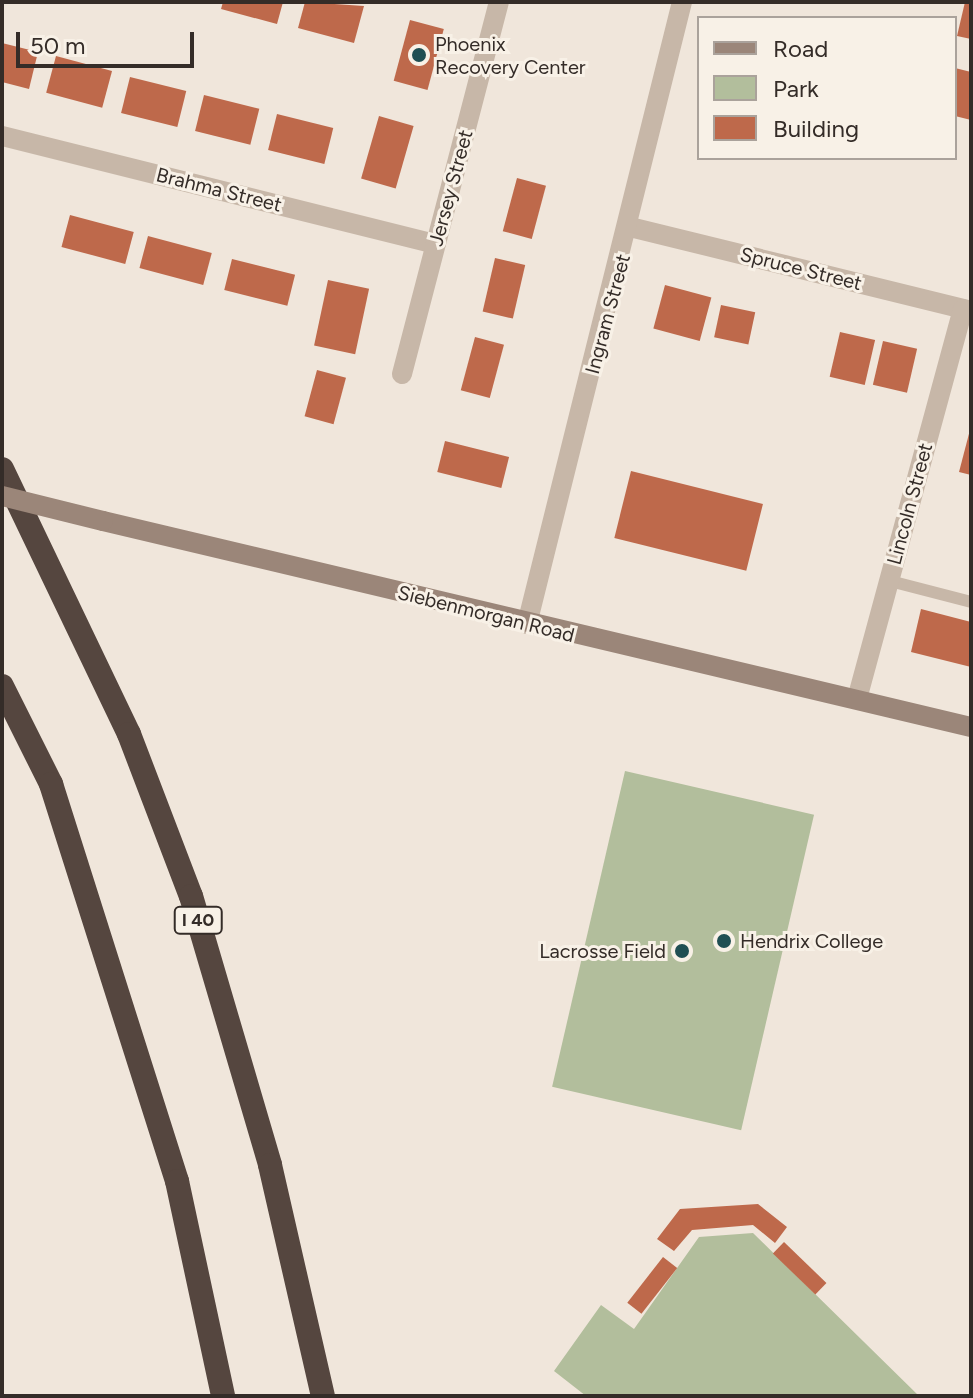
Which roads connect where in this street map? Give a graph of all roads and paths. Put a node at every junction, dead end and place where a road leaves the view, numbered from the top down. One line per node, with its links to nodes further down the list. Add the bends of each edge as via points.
1 (499, 2): 5 (street, Jersey Street)
2 (682, 2): 4 (street, Ingram Street)
3 (2, 136): 5 (street, Brahma Street)
4 (630, 227): 6 (street, Spruce Street); 12 (street, Ingram Street)
5 (436, 244): 7 (street, Jersey Street)
6 (967, 310): 10 (street, Lincoln Street)
7 (402, 374)
8 (2, 469): 17 (highway, I 40, via 129,734 191,896 270,1165)
9 (2, 496): 12 (street, Siebenmorgan Road, bridge)
10 (890, 581): 11 (lane); 14 (street, Lincoln Street)
11 (971, 602)
12 (527, 624): 14 (street, Siebenmorgan Road)
13 (2, 686): 16 (highway, via 51,784 173,1166)
14 (857, 699): 15 (street, Siebenmorgan Road)
15 (971, 727)
16 (223, 1396)
17 (323, 1396)

